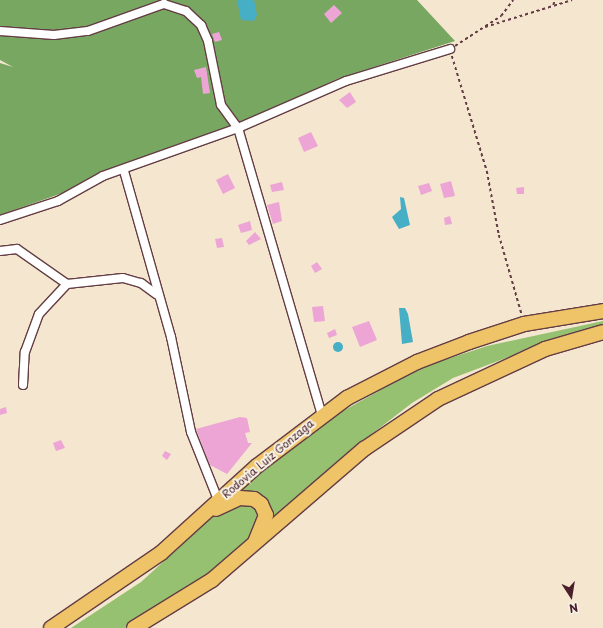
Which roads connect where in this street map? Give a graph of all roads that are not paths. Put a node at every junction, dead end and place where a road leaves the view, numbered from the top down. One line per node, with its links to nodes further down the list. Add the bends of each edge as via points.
1 (0, 31): 3 (street, via 73,34 99,28 157,6 176,6 195,19 206,33 221,105)
2 (450, 49): 3 (street, via 346,81)
3 (238, 128): 4 (street); 12 (street)
4 (124, 171): 5 (street, via 103,176 58,201); 8 (street)
5 (0, 220)
6 (0, 251): 7 (street, via 17,249)
7 (67, 284): 8 (street, via 123,278 141,283); 11 (street, via 38,314 25,352)
8 (157, 295): 13 (street, via 174,348 191,432)
9 (603, 311): 12 (highway, Rodovia Luiz Gonzaga, via 524,324 417,362)
10 (603, 332): 15 (highway, via 545,349 438,399 364,449)
11 (23, 385)
12 (322, 414): 13 (highway, Rodovia Luiz Gonzaga)
13 (218, 500): 14 (highway, Rodovia Luiz Gonzaga)
14 (206, 514): 15 (highway, via 240,498 254,499 261,504 265,522); 16 (highway, Rodovia Luiz Gonzaga, via 160,553)
15 (248, 552): 17 (highway, via 212,580)
16 (51, 628)
17 (134, 628)

